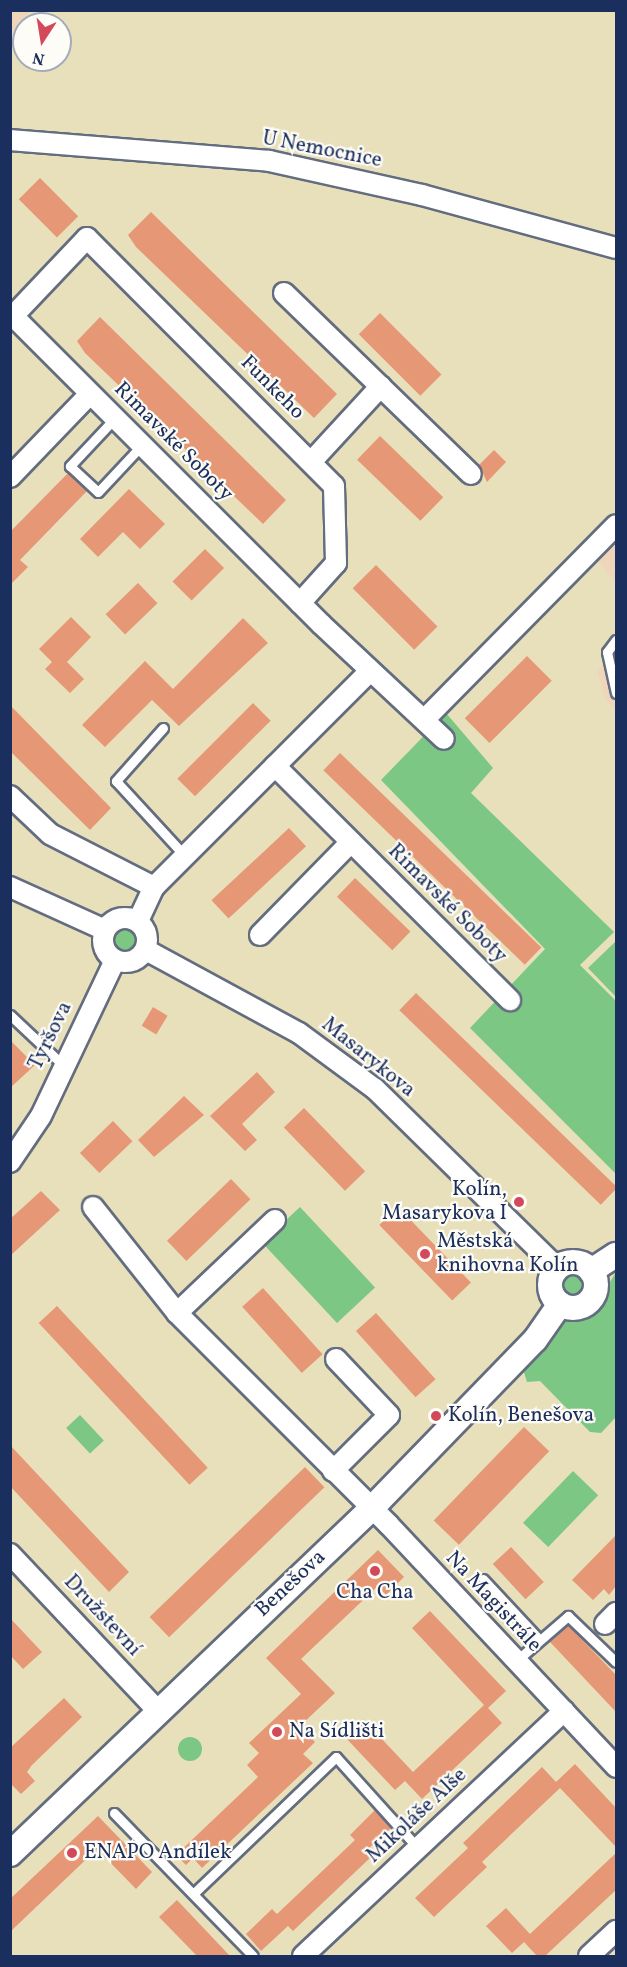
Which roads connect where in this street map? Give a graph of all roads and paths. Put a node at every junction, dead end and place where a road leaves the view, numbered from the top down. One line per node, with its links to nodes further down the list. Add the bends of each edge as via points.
1 (10, 140): 2 (street, U Nemocnice, via 269,161 422,195)
2 (616, 248)
3 (284, 293): 5 (street)
4 (13, 316): 6 (street, Rimavské Soboty); 9 (street, Funkeho, via 87,238)
5 (381, 386): 9 (street); 10 (street)
6 (90, 394): 7 (street, Rimavské Soboty); 11 (street)
7 (115, 418): 8 (street, Rimavské Soboty); 8 (lane, via 70,466 98,492)
8 (142, 445): 13 (street, Rimavské Soboty)
9 (311, 462): 13 (street, Funkeho, via 337,493 339,554 333,569)
10 (471, 474)
11 (10, 477)
12 (616, 525): 17 (street)
13 (300, 603): 15 (street)
14 (616, 640): 16 (lane, via 607,652)
15 (370, 672): 17 (street); 20 (street)
16 (616, 693)
17 (425, 719): 19 (street)
18 (163, 728): 23 (lane, via 116,781)
19 (444, 739)
20 (275, 766): 22 (street, Rimavské Soboty); 23 (street)
21 (10, 796): 25 (street, via 50,834)
22 (351, 842): 28 (street); 31 (street, Rimavské Soboty)
23 (184, 855): 25 (street)
24 (10, 887): 27 (street)
25 (154, 887): 26 (street)
26 (138, 921): 27 (street, via 116,919); 29 (street, via 146,931)
27 (105, 930): 30 (street, via 105,950)
28 (260, 935)
29 (146, 950): 30 (street, via 136,960); 38 (street, Masarykova, via 299,1033 375,1089)
30 (115, 960): 33 (street, Tyršova)
31 (510, 1000)
32 (10, 1015): 33 (lane)
33 (63, 1064): 34 (street, Tyršova, via 41,1116)
34 (10, 1162)
35 (93, 1207): 41 (street, Na Magistrále)
36 (274, 1220): 41 (street)
37 (616, 1255): 39 (street)
38 (557, 1268): 39 (street, via 575,1262); 40 (street, via 550,1287)
39 (591, 1271): 40 (street, via 595,1289 589,1300 572,1308)
40 (561, 1304): 44 (street, Benešova, via 535,1340)
41 (177, 1313): 43 (street, Na Magistrále)
42 (336, 1359): 43 (street, via 389,1415)
43 (333, 1471): 44 (street, Na Magistrále)
44 (371, 1509): 48 (street, Na Magistrále); 50 (street, Benešova)
45 (10, 1554): 50 (street, Družstevní)
46 (483, 1579): 47 (lane)
47 (539, 1639): 48 (lane); 49 (lane, via 568,1616)
48 (516, 1661): 51 (street, Na Magistrále)
49 (616, 1662)
50 (158, 1711): 55 (street, Benešova)
51 (564, 1711): 52 (street, Na Magistrále); 54 (street, Mikoláše Alše)
52 (615, 1762)
53 (114, 1813): 56 (lane)
54 (418, 1848): 56 (lane, via 336,1757); 59 (street, Mikoláše Alše)
55 (10, 1854)
56 (193, 1894): 58 (lane)
57 (616, 1931): 60 (street)
58 (253, 1956)
59 (303, 1956)
60 (589, 1956)

